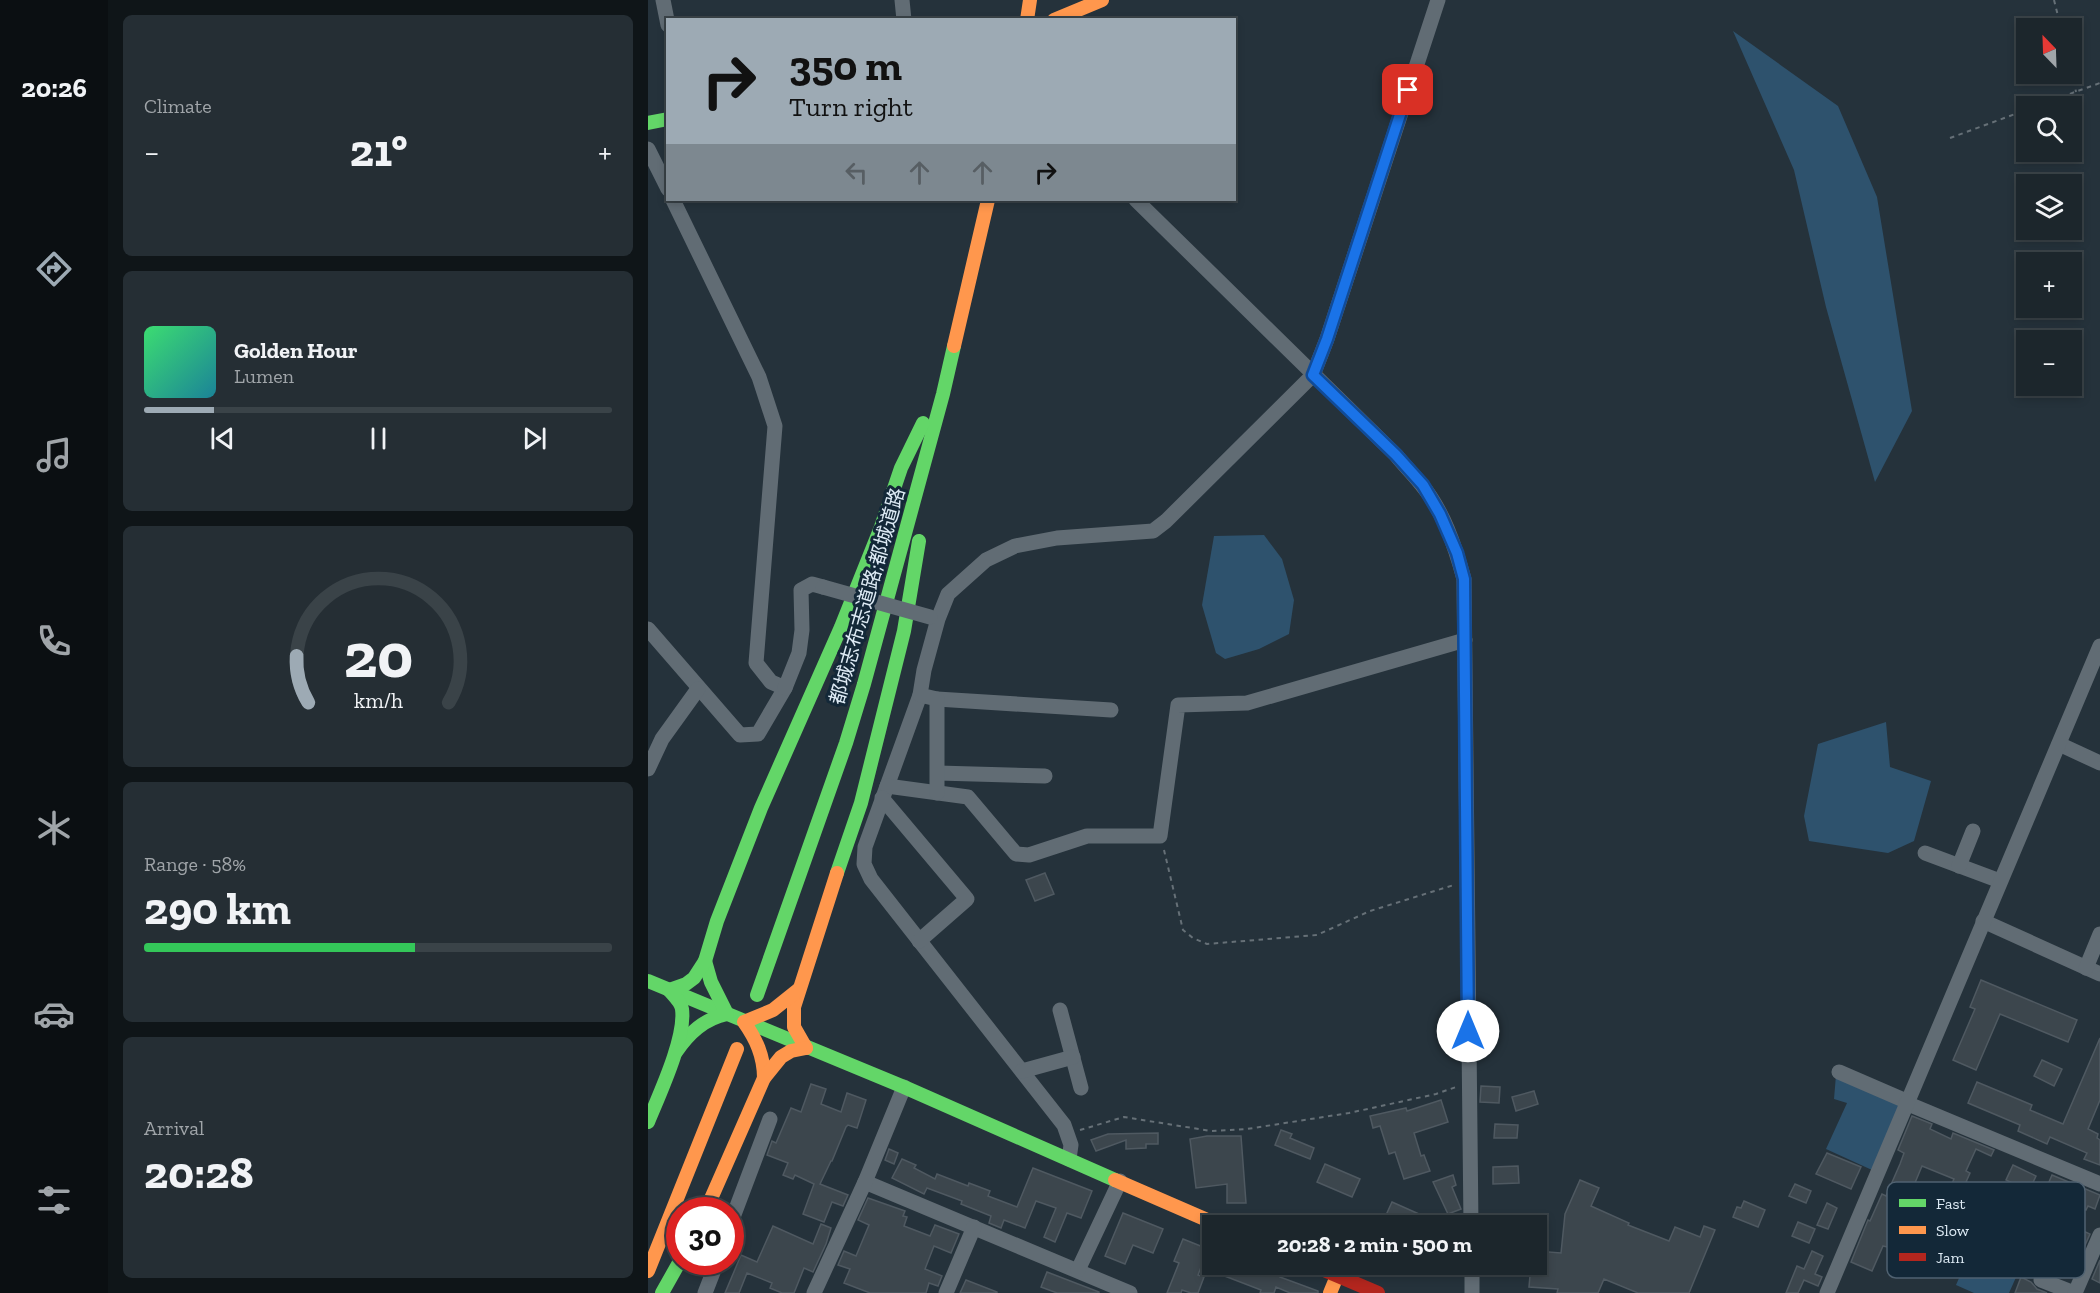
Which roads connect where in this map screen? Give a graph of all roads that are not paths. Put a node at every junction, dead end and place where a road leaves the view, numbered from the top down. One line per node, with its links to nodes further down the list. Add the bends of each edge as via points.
1 (663, 0): 6 (street)
2 (902, 0): 7 (street)
3 (1030, 0): 8 (main road)
4 (1102, 0): 9 (main road)
5 (1438, 0): 17 (street)
6 (667, 18)
7 (904, 18)
8 (1027, 18)
9 (1059, 18)
10 (666, 119): 11 (main road)
11 (648, 123)
12 (648, 149): 13 (street)
13 (666, 185)
14 (673, 201): 23 (street, via 759,377 775,426 756,663 771,682)
15 (988, 201): 18 (main road, 都城志布志道路;都城道路)
16 (1137, 201): 17 (street)
17 (1313, 375): 19 (street, via 1153,531 1057,538 1016,546 987,561 948,594); 21 (street, via 1423,485 1440,514 1464,579)
18 (943, 394): 42 (main road, via 920,428 901,468 841,627 747,844); 46 (main road, via 904,632 861,803); 47 (main road, 都城志布志道路;都城道路, via 852,723)
19 (934, 618): 23 (street, bridge, via 812,584 801,590 799,653); 25 (street)
20 (648, 629): 24 (street)
21 (1465, 640): 34 (street, via 1247,703 1178,705 1161,836 1087,836 1029,855 1016,854 968,798); 69 (street)
22 (2100, 646): 28 (street)
23 (785, 688): 24 (street, via 758,734 740,735)
24 (699, 689): 30 (street, via 662,739)
25 (921, 695): 26 (street); 33 (street)
26 (937, 699): 27 (street); 31 (street)
27 (1111, 710)
28 (2059, 744): 29 (street); 38 (street)
29 (2100, 763)
30 (648, 769)
31 (938, 773): 32 (street); 34 (street)
32 (1045, 776)
33 (885, 792): 34 (street); 41 (street, via 865,847 864,864 871,879); 41 (street, via 967,899)
34 (937, 793)
35 (1973, 831): 37 (street)
36 (1925, 853): 37 (street)
37 (1959, 866): 38 (street)
38 (2000, 881): 39 (street)
39 (1983, 921): 43 (street); 60 (street)
40 (2100, 934): 43 (street)
41 (919, 941): 55 (street)
42 (705, 961): 45 (main road, via 694,978); 49 (main road)
43 (2093, 971)
44 (648, 981): 45 (main road)
45 (669, 990): 49 (main road); 53 (main road, via 682,1009)
46 (798, 990): 50 (main road, via 776,1010); 51 (main road, via 792,1022)
47 (757, 994)
48 (1060, 1010): 54 (street)
49 (727, 1014): 50 (main road); 53 (main road, via 696,1027)
50 (744, 1022): 51 (main road); 57 (main road, via 758,1045)
51 (806, 1048): 57 (main road, via 782,1055); 58 (main road)
52 (737, 1049): 73 (main road)
53 (674, 1056): 62 (main road)
54 (1073, 1057): 55 (street); 59 (street)
55 (1022, 1071): 63 (street, via 1064,1125 1071,1145)
56 (1839, 1072): 60 (street)
57 (764, 1078): 67 (main road)
58 (904, 1087): 63 (main road); 65 (street)
59 (1081, 1088)
60 (1906, 1102): 66 (street); 90 (street)
61 (770, 1119): 68 (street)
62 (648, 1122)
63 (1068, 1158): 64 (main road)
64 (1120, 1181): 70 (main road); 74 (street)
65 (865, 1182): 71 (street); 84 (street)
66 (2100, 1184)
67 (712, 1197)
68 (741, 1197)
69 (1471, 1215)
70 (1202, 1218)
71 (974, 1227): 74 (street); 85 (street)
72 (2100, 1235): 75 (street)
73 (648, 1270)
74 (1078, 1270): 86 (street)
75 (2085, 1270)
76 (672, 1275): 82 (main road)
77 (712, 1275): 83 (street)
78 (1472, 1275): 89 (street)
79 (1337, 1276): 87 (main road); 88 (main road)
80 (2081, 1278): 91 (street)
81 (2041, 1280): 91 (street)
82 (662, 1293)
83 (705, 1293)
84 (814, 1293)
85 (946, 1293)
86 (1130, 1293)
87 (1330, 1293)
88 (1378, 1293)
89 (1472, 1293)
90 (1827, 1293)
91 (2075, 1293)

